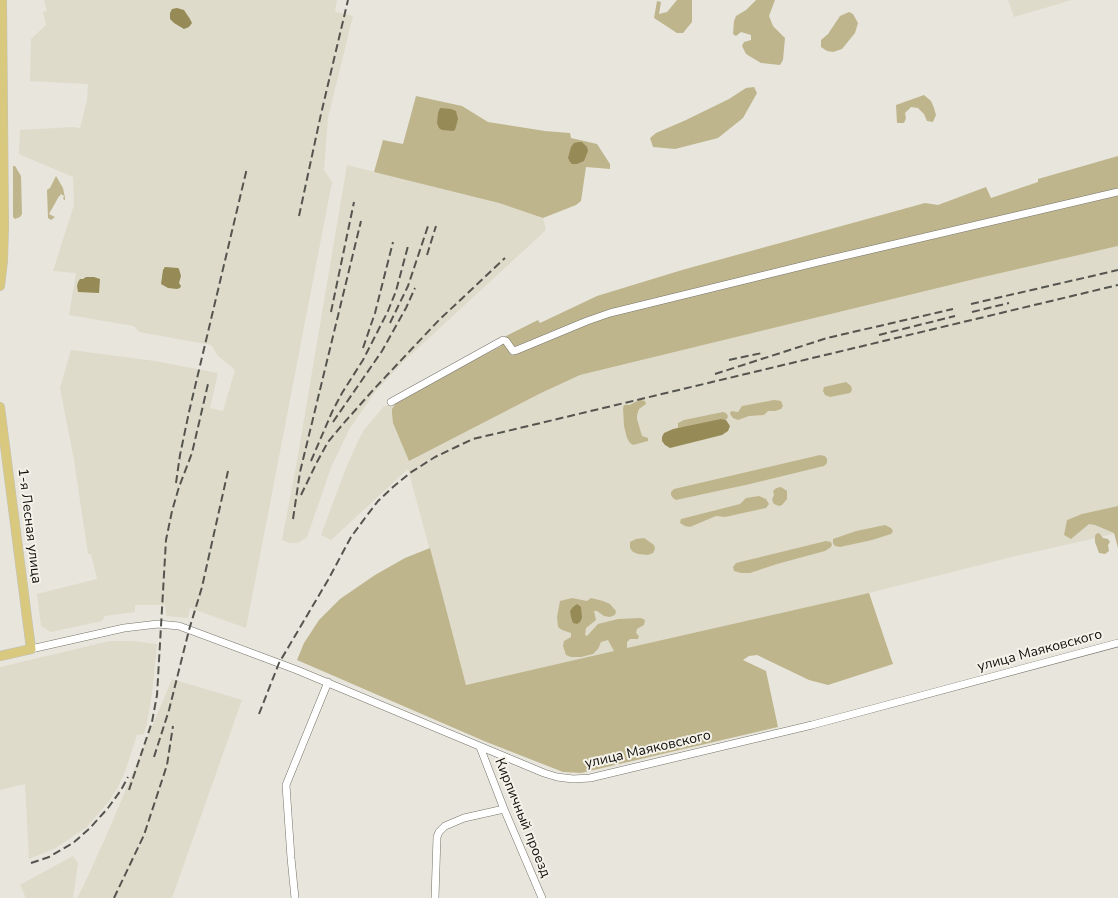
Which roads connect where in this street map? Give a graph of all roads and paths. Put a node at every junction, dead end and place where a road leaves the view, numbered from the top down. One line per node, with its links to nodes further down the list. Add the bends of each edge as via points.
1 (2, 0): 2 (main road)
2 (1, 56): 4 (main road)
3 (1118, 192): 6 (street, via 610,313 517,350 503,340)
4 (2, 200): 5 (main road, via 4,242)
5 (0, 286)
6 (391, 402)
7 (0, 407): 9 (main road, 1-я Лесная улица)
8 (1118, 643): 12 (street, улица Маяковского, via 812,725 590,778 557,777)
9 (31, 649): 10 (main road); 11 (street, улица Маяковского, via 124,628 158,624 179,626)
10 (0, 656)
11 (328, 682): 12 (street, улица Маяковского); 14 (street, via 286,785)
12 (480, 747): 13 (street, Кирпичный проезд)
13 (504, 809): 15 (street, via 464,818 439,832); 16 (street, Кирпичный проезд)
14 (295, 898)
15 (435, 898)
16 (542, 898)

